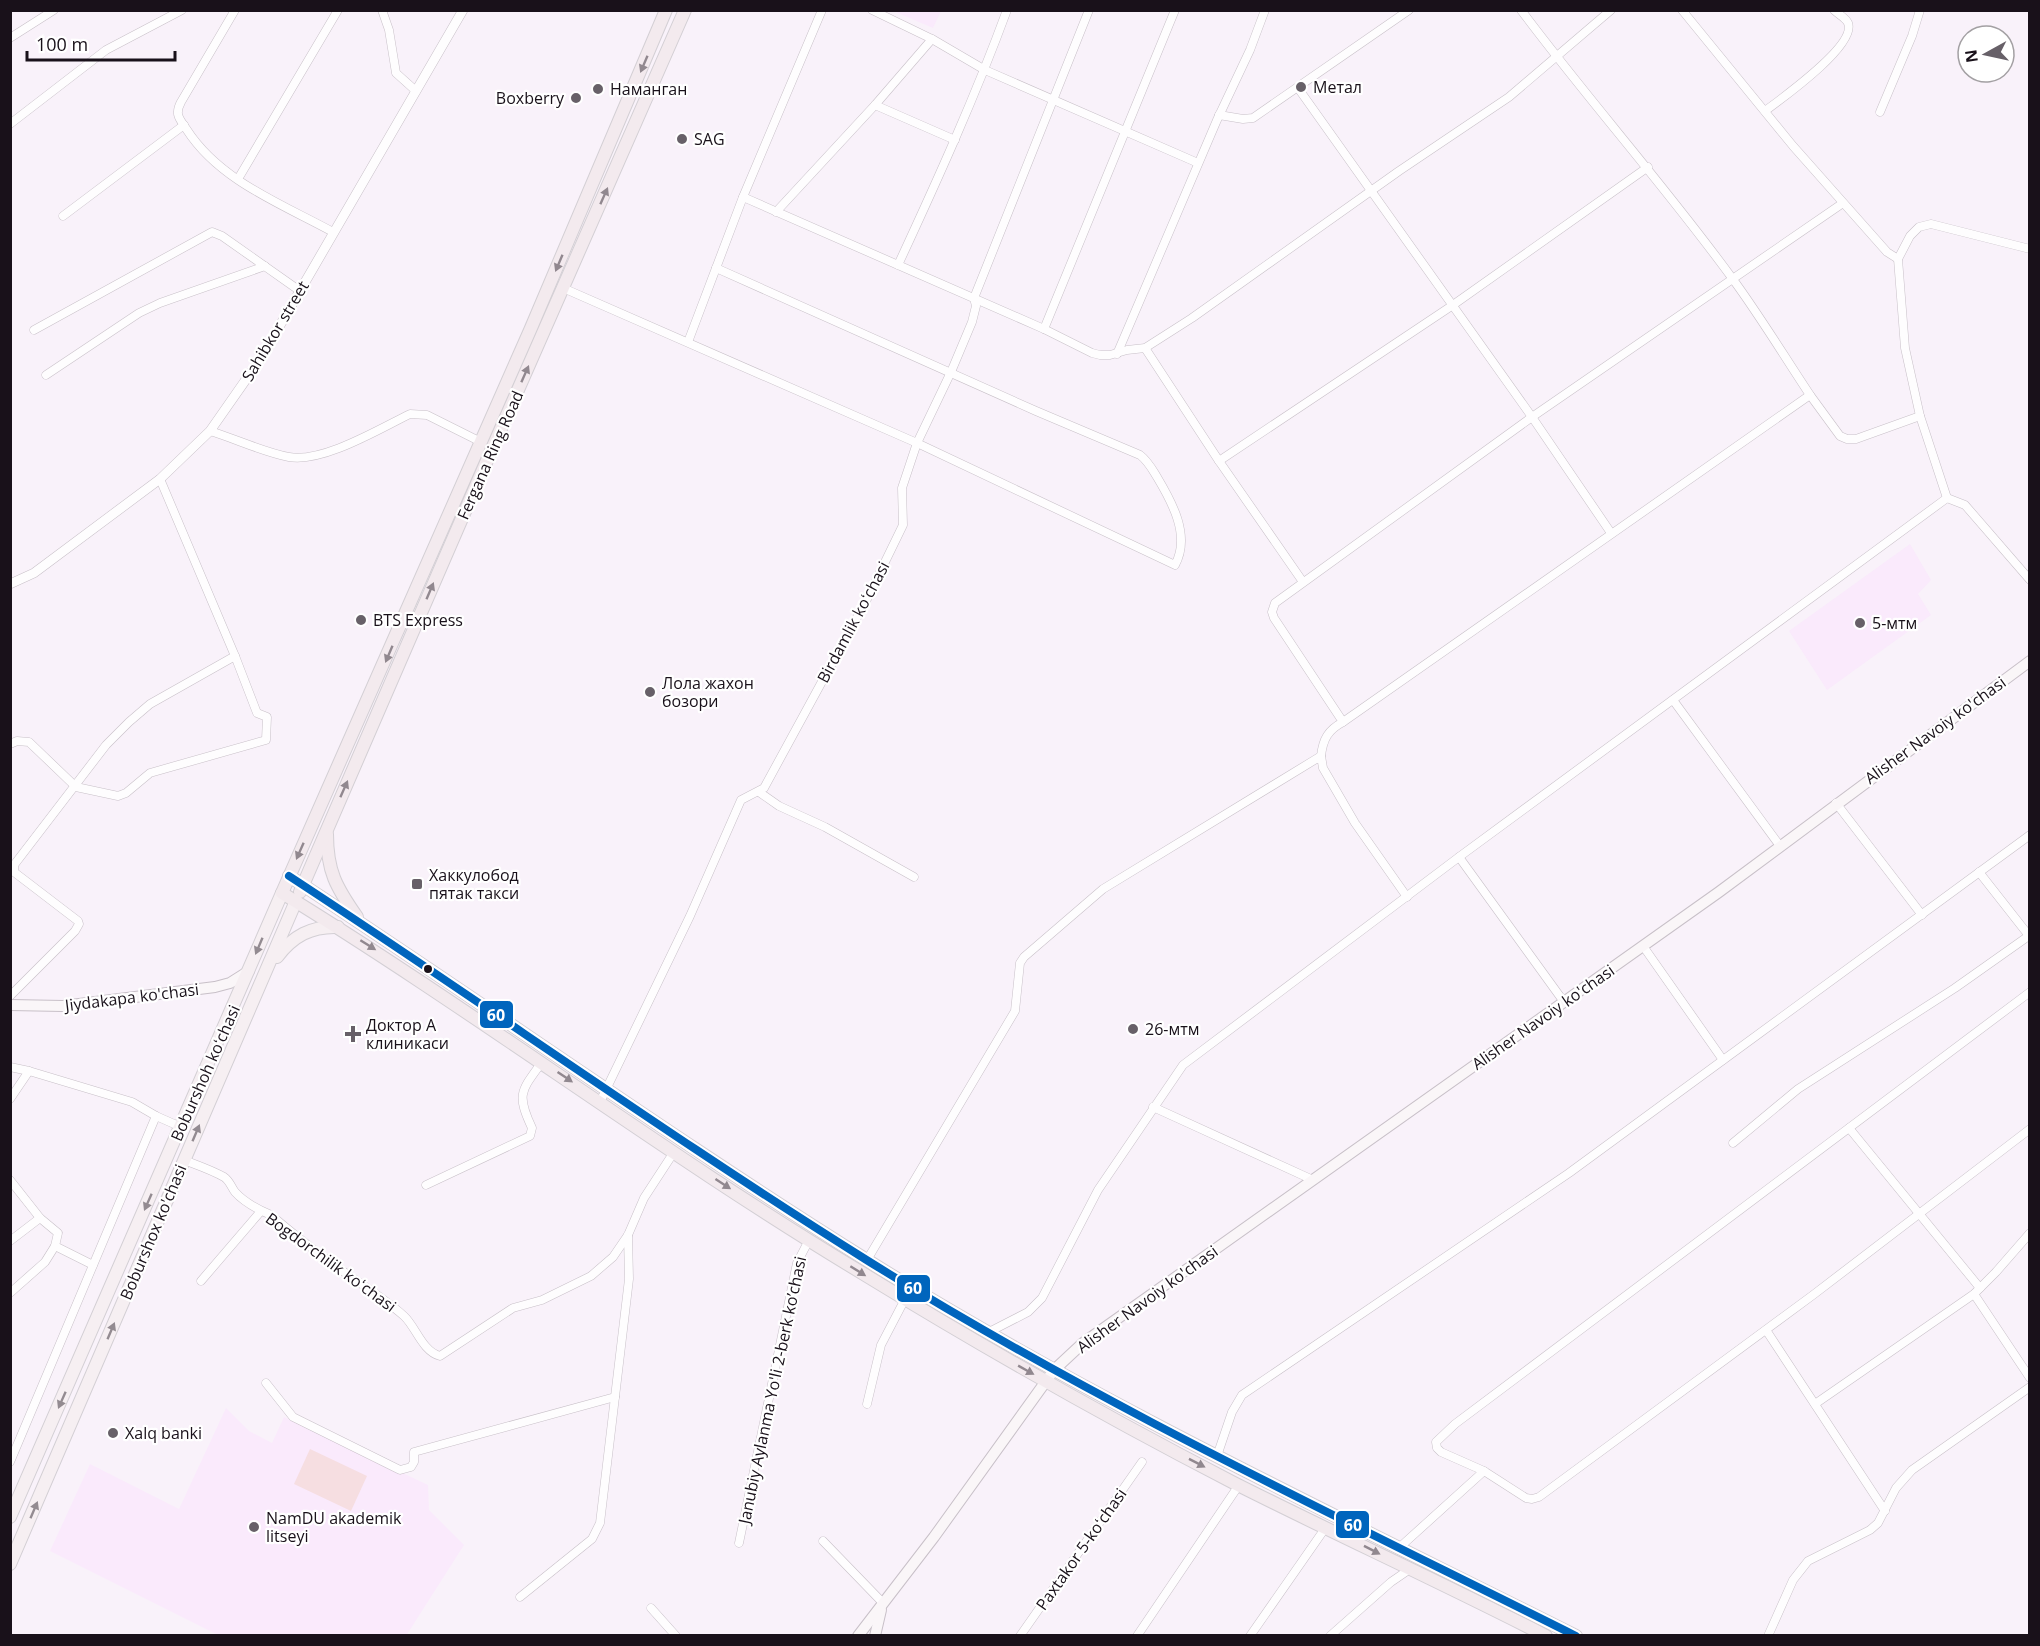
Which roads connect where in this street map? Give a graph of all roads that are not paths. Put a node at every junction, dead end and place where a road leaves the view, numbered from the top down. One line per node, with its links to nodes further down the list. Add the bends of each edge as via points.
1 (54, 10): 21 (street)
2 (182, 10): 32 (street, via 106,50)
3 (235, 10): 33 (street, via 177,109)
4 (338, 10): 38 (street)
5 (382, 10): 26 (street, via 396,73)
6 (463, 10): 26 (street, Sahibkor street)
7 (666, 10): 66 (highway, Fergana Ring Road, one-way to 66)
8 (685, 10): 51 (highway, Fergana Ring Road, one-way to 8)
9 (822, 10): 40 (street)
10 (872, 10): 22 (street)
11 (1007, 10): 24 (street)
12 (1089, 10): 27 (street, Birdamlik koʻchasi)
13 (1175, 10): 34 (street)
14 (1265, 10): 31 (street)
15 (1409, 10): 25 (street)
16 (1521, 10): 23 (street)
17 (1611, 10): 23 (street)
18 (1682, 10): 29 (street)
19 (1834, 10): 29 (street, via 1849,25 1836,51 1816,72)
20 (1920, 10): 30 (street)
21 (10, 38)
22 (932, 39): 24 (street); 28 (street)
23 (1557, 58): 37 (street); 39 (street, via 1509,97)
24 (986, 70): 27 (street); 35 (street)
25 (1298, 88): 31 (street, via 1251,119); 39 (street)
26 (416, 91): 44 (street, Sahibkor street)
27 (1054, 100): 34 (street); 53 (street, Birdamlik koʻchasi)
28 (875, 105): 35 (street); 42 (street)
29 (1765, 111): 41 (street)
30 (1880, 112)
31 (1219, 115): 36 (street)
32 (10, 124)
33 (184, 125): 38 (street, via 197,146); 43 (street)
34 (1126, 131): 36 (street); 55 (street)
35 (956, 140): 47 (street)
36 (1198, 163): 59 (street)
37 (1648, 167): 50 (street); 54 (street)
38 (238, 179): 44 (street)
39 (1372, 190): 54 (street); 58 (street)
40 (743, 197): 42 (street); 49 (street)
41 (1843, 203): 46 (street); 50 (street)
42 (776, 212): 47 (street)
43 (63, 216)
44 (333, 232): 52 (street, Sahibkor street)
45 (2030, 249): 46 (street, via 1931,224 1919,227 1910,236)
46 (1898, 259): 63 (street, via 1905,348)
47 (898, 265): 53 (street)
48 (265, 266): 52 (street); 56 (street, via 212,232); 61 (street, via 159,303)
49 (716, 268): 57 (street); 60 (street)
50 (1733, 279): 62 (street); 64 (street)
51 (563, 288): 57 (street); 84 (highway, Fergana Ring Road, one-way to 51)
52 (300, 291): 65 (street, Sahibkor street, via 261,358)
53 (974, 298): 55 (street); 60 (street, Birdamlik koʻchasi, via 975,313)
54 (1453, 305): 64 (street); 68 (street)
55 (1044, 329): 59 (street, via 1092,353)
56 (33, 330)
57 (688, 342): 67 (street)
58 (1145, 348): 59 (street); 68 (street)
59 (1117, 354)
60 (951, 372): 67 (street, Birdamlik koʻchasi); 67 (street, via 1144,458 1175,511 1181,539 1178,558 1174,565)
61 (46, 375)
62 (1810, 395): 63 (street, via 1847,439); 71 (street)
63 (1920, 416): 70 (street)
64 (1532, 417): 71 (street); 73 (street)
65 (210, 431): 66 (street, via 290,457 308,457 417,414 427,415); 69 (street, Sahibkor street)
66 (481, 442): 89 (highway, Fergana Ring Road, one-way to 89)
67 (917, 442): 82 (street, Birdamlik koʻchasi, via 902,488 903,525 867,599)
68 (1219, 461): 73 (street)
69 (160, 479): 74 (street, Sahibkor street, via 34,573); 75 (street)
70 (1947, 498): 72 (street, via 1965,505); 77 (street)
71 (1611, 533): 78 (street)
72 (2030, 580)
73 (1303, 582): 78 (street, via 1275,603 1272,612)
74 (10, 584)
75 (236, 656): 81 (street, via 150,704 106,745); 81 (street, via 257,712 267,717 266,740 150,773 118,796)
76 (2030, 661): 83 (main road, Alisher Navoiy ko'chasi)
77 (1673, 700): 86 (street); 87 (street)
78 (1343, 722): 80 (street, via 1326,736)
79 (10, 744): 81 (street, via 29,742)
80 (1321, 756): 93 (street, via 1323,768 1355,823); 131 (street, via 1103,889 1024,957 1018,969 1015,1011)
81 (76, 787): 103 (street, via 13,869 78,921 79,927)
82 (759, 792): 90 (street); 110 (street, Birdamlik koʻchasi, via 741,800)
83 (1836, 803): 86 (main road, Alisher Navoiy ko'chasi); 95 (street)
84 (327, 826): 91 (highway, Fergana Ring Road); 96 (highway, via 330,869 338,891)
85 (2030, 835): 88 (street)
86 (1780, 846): 99 (main road, Alisher Navoiy ko'chasi)
87 (1459, 857): 93 (street); 104 (street)
88 (1979, 872): 95 (street); 98 (street)
89 (289, 876): 91 (highway); 92 (highway, Fergana Ring Road)
90 (914, 877)
91 (303, 885): 94 (highway, Fergana Ring Road); 96 (highway)
92 (282, 892): 94 (highway); 101 (main road, Boburshoh koʻchasi, one-way to 101)
93 (1407, 897): 112 (street, via 1183,1065)
94 (296, 901): 97 (highway); 100 (main road, Boburshox ko'chasi)
95 (1922, 915): 106 (street)
96 (361, 923): 110 (highway)
97 (338, 927): 100 (main road, via 305,932); 107 (highway, one-way to 107)
98 (2029, 936): 117 (street, via 1798,1089)
99 (1643, 946): 104 (main road, Alisher Navoiy ko'chasi); 106 (street)
100 (267, 970): 119 (main road, Boburshox ko'chasi, one-way to 100)
101 (249, 971): 105 (main road, Jiydakapa ko'chasi, via 215,987 63,1006); 114 (main road, Boburshoh koʻchasi)
102 (2030, 992): 115 (street)
103 (10, 996)
104 (1564, 1002): 121 (main road, Alisher Navoiy ko'chasi)
105 (10, 1005)
106 (1723, 1060): 147 (street, via 1569,1173 1242,1395)
107 (542, 1062): 110 (highway, one-way to 110); 122 (street, via 522,1094 532,1128 530,1136)
108 (10, 1067): 109 (street)
109 (29, 1071): 111 (street); 113 (street, via 132,1102)
110 (603, 1096): 118 (highway); 131 (highway)
111 (10, 1099)
112 (1154, 1107): 121 (street); 138 (street, via 1098,1190 1042,1298 1028,1311)
113 (156, 1116): 114 (street); 132 (street)
114 (181, 1127): 153 (main road, Boburshoh koʻchasi, one-way to 153)
115 (1849, 1128): 124 (street); 150 (street, via 1436,1442 1442,1452)
116 (2030, 1129): 124 (street)
117 (1733, 1143)
118 (674, 1152): 127 (street, Bogdorchilik koʻchasi, via 644,1198); 128 (highway, one-way to 128)
119 (184, 1160): 123 (street, Bogdorchilik koʻchasi, via 223,1177 234,1191); 158 (main road, Boburshox ko'chasi, one-way to 119)
120 (10, 1180): 125 (street)
121 (1313, 1180): 139 (main road, Alisher Navoiy ko'chasi, via 1083,1343)
122 (426, 1185)
123 (261, 1211): 127 (street, Bogdorchilik koʻchasi, via 406,1317 428,1348 440,1356 513,1308 542,1300 591,1276 613,1257); 133 (street)
124 (1919, 1214): 134 (street); 137 (street)
125 (40, 1218): 129 (street); 130 (street, via 58,1233)
126 (2030, 1233): 134 (street)
127 (628, 1235): 144 (street, via 629,1279)
128 (809, 1240): 136 (highway, one-way to 136); 156 (street, Janubiy Аylanma Yo'li 2-berk koʼchasi, via 797,1263)
129 (10, 1241)
130 (55, 1246): 132 (street); 135 (street, via 45,1262)
131 (867, 1260): 138 (highway)
132 (93, 1265): 148 (street)
133 (201, 1281)
134 (1977, 1291): 140 (street); 146 (street)
135 (10, 1293)
136 (905, 1299): 141 (highway, one-way to 141); 145 (street, via 881,1345)
137 (1766, 1330): 146 (street); 150 (street, via 1539,1497 1526,1498)
138 (989, 1332): 139 (highway)
139 (1054, 1370): 141 (main road, Alisher Navoiy ko'chasi); 147 (highway)
140 (2030, 1378)
141 (1046, 1381): 151 (highway, one-way to 151); 161 (main road, Alisher Navoiy ko'chasi)
142 (266, 1383): 144 (street, via 293,1418 400,1470 411,1467 414,1452)
143 (2030, 1387): 152 (street, via 1912,1470 1896,1488)
144 (615, 1397): 160 (street, via 599,1528 592,1539)
145 (867, 1404)
146 (1815, 1404): 152 (street)
147 (1217, 1456): 157 (highway)
148 (10, 1462)
149 (1142, 1462): 166 (street, Paxtakor 5-koʻchasi)
150 (1484, 1471): 157 (street)
151 (1239, 1485): 154 (highway); 167 (street)
152 (1885, 1510): 172 (street, via 1870,1530 1808,1560 1793,1581)
153 (10, 1517)
154 (1326, 1527): 159 (highway, one-way to 159); 168 (street)
155 (823, 1541): 161 (street)
156 (739, 1543)
157 (1400, 1547): 171 (highway)
158 (10, 1564)
159 (1410, 1569): 169 (street); 170 (highway)
160 (520, 1597)
161 (883, 1604): 164 (main road, Alisher Navoiy ko'chasi); 165 (main road)
162 (651, 1608): 163 (street)
163 (676, 1635)
164 (858, 1635)
165 (875, 1635)
166 (1020, 1635)
167 (1137, 1635)
168 (1250, 1635)
169 (1330, 1635)
170 (1546, 1635)
171 (1576, 1635)
172 (1768, 1635)

